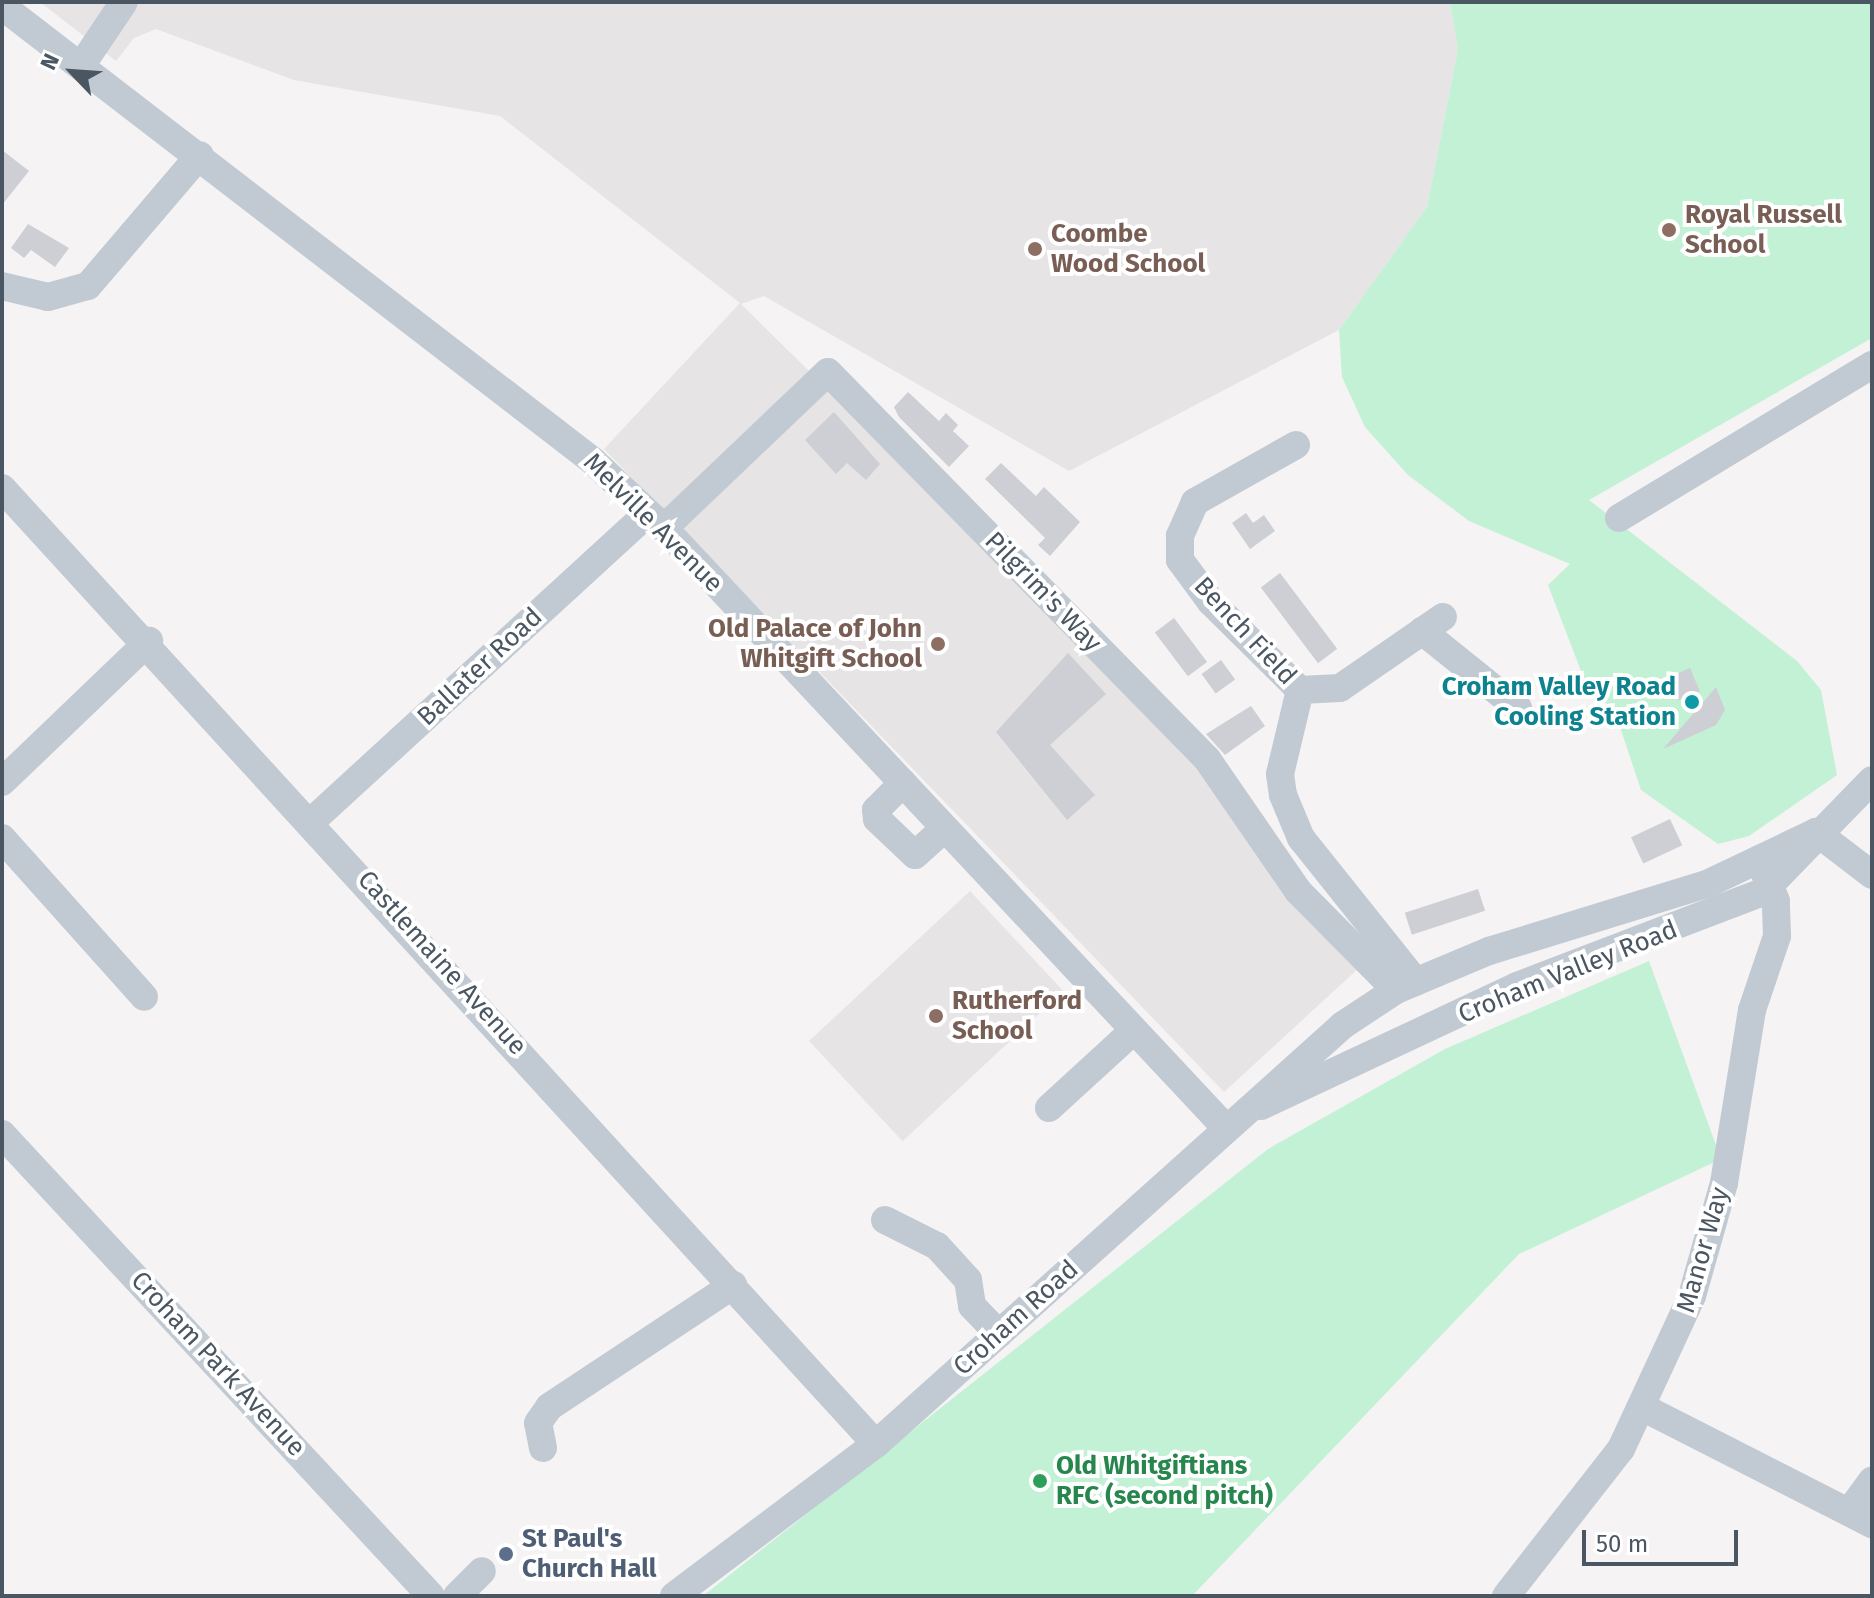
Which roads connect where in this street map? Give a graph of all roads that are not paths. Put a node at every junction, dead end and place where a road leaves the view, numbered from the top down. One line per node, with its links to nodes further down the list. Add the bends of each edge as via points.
1 (124, 2): 3 (street)
2 (2, 6): 3 (street, Melville Avenue)
3 (83, 63): 4 (street, Melville Avenue)
4 (200, 155): 5 (street, via 88,286 48,297); 10 (street, Melville Avenue, via 468,357)
5 (2, 286)
6 (1872, 365): 9 (street)
7 (1296, 445): 12 (street, Bench Field, via 1195,502 1180,536 1180,560 1211,602)
8 (2, 488): 11 (street, Castlemaine Avenue)
9 (1619, 518)
10 (656, 521): 16 (street, Melville Avenue); 17 (street, Ballater Road); 23 (street, Pilgrim's Way, via 828,372 1207,759 1298,891)
11 (149, 641): 15 (street); 17 (street, Castlemaine Avenue)
12 (1300, 690): 13 (street, Bench Field, via 1340,688 1433,624); 23 (street, Bench Field, via 1280,774 1283,795 1301,838)
13 (1518, 708)
14 (1872, 780): 19 (street, Croham Valley Road)
15 (2, 782)
16 (903, 783): 18 (street, Melville Avenue); 18 (street, via 876,810 877,819 915,855)
17 (313, 820): 32 (street, Castlemaine Avenue)
18 (945, 828): 26 (street, Melville Avenue)
19 (1816, 832): 21 (street, Croham Valley Road); 22 (street)
20 (2, 838): 24 (street)
21 (1765, 871): 23 (street, Croham Valley Road, via 1489,951); 28 (street, Croham Valley Road, via 1727,909 1517,986); 34 (street, Manor Way, via 1777,936 1752,1010 1717,1215 1692,1296)
22 (1872, 875)
23 (1406, 986): 25 (street, Croham Valley Road)
24 (144, 997)
25 (1343, 1025): 28 (street, Croham Road, via 1292,1066)
26 (1134, 1030): 27 (street); 29 (street, Melville Avenue)
27 (1049, 1108)
28 (1256, 1108): 29 (street, Croham Road)
29 (1225, 1127): 33 (street, Croham Road)
30 (2, 1134): 40 (street, Croham Park Avenue)
31 (885, 1220): 33 (street, via 937,1246 968,1280 972,1306)
32 (733, 1285): 35 (street, Castlemaine Avenue); 36 (street, via 549,1407 538,1423)
33 (999, 1334): 35 (street, Croham Road)
34 (1644, 1408): 38 (street); 43 (street, Manor Way, via 1579,1510)
35 (876, 1444): 42 (street, Croham Road)
36 (543, 1448)
37 (1872, 1480): 38 (street)
38 (1862, 1516)
39 (482, 1571): 41 (street)
40 (431, 1596)
41 (457, 1596)
42 (674, 1596)
43 (1506, 1596)

